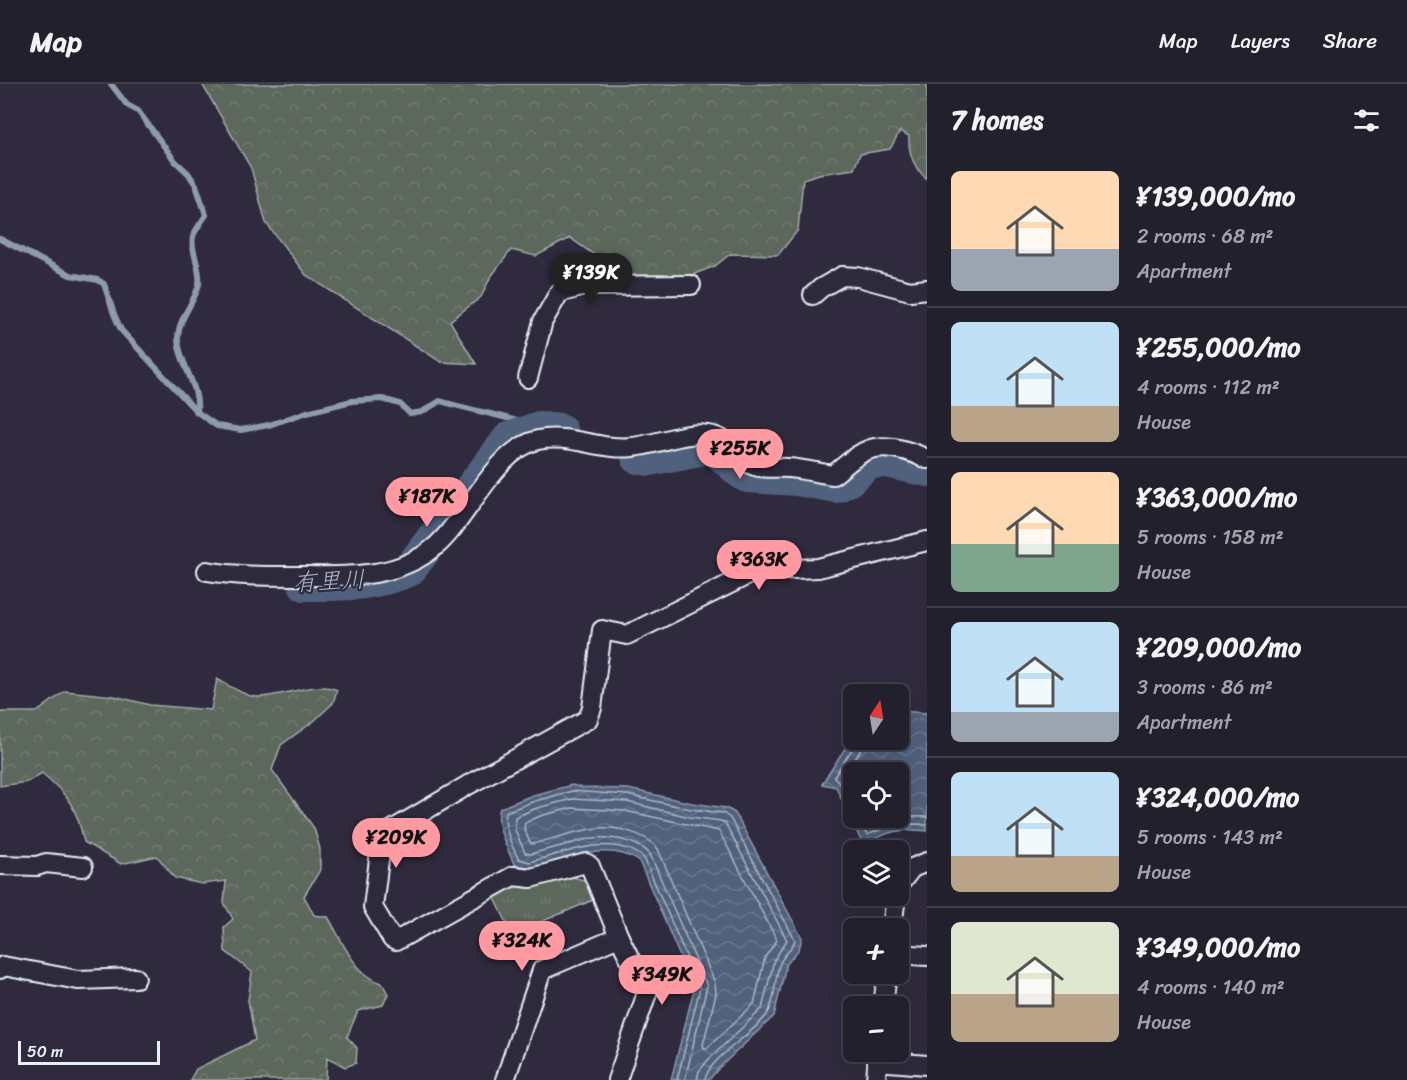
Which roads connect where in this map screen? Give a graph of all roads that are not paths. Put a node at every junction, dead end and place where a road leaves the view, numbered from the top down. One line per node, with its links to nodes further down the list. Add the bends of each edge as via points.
1 (690, 285): 4 (street, via 584,286 559,293 543,321)
2 (927, 289): 3 (street, via 910,291 842,276)
3 (813, 295)
4 (528, 378)
5 (927, 459): 7 (street, via 909,450 866,450 833,475 748,463 723,440 710,435 632,447 601,447 552,438 538,440 509,454 436,546 398,568 356,576 230,575)
6 (927, 541): 12 (street, via 818,568 750,574 627,635 602,630 588,719 382,836 373,907 396,941 513,876 531,878 586,863)
7 (207, 571)
8 (927, 862): 11 (street)
9 (0, 865): 10 (street, via 37,866 46,862)
10 (83, 867)
11 (909, 872)
12 (620, 937): 20 (street, via 542,970); 21 (street, via 647,993)
13 (909, 955): 14 (street)
14 (927, 956)
15 (0, 969): 16 (street, via 3,966 78,980)
16 (136, 978)
17 (878, 1062): 22 (street)
18 (909, 1062): 19 (street)
19 (927, 1065)
20 (505, 1080)
21 (617, 1080)
22 (876, 1080)

